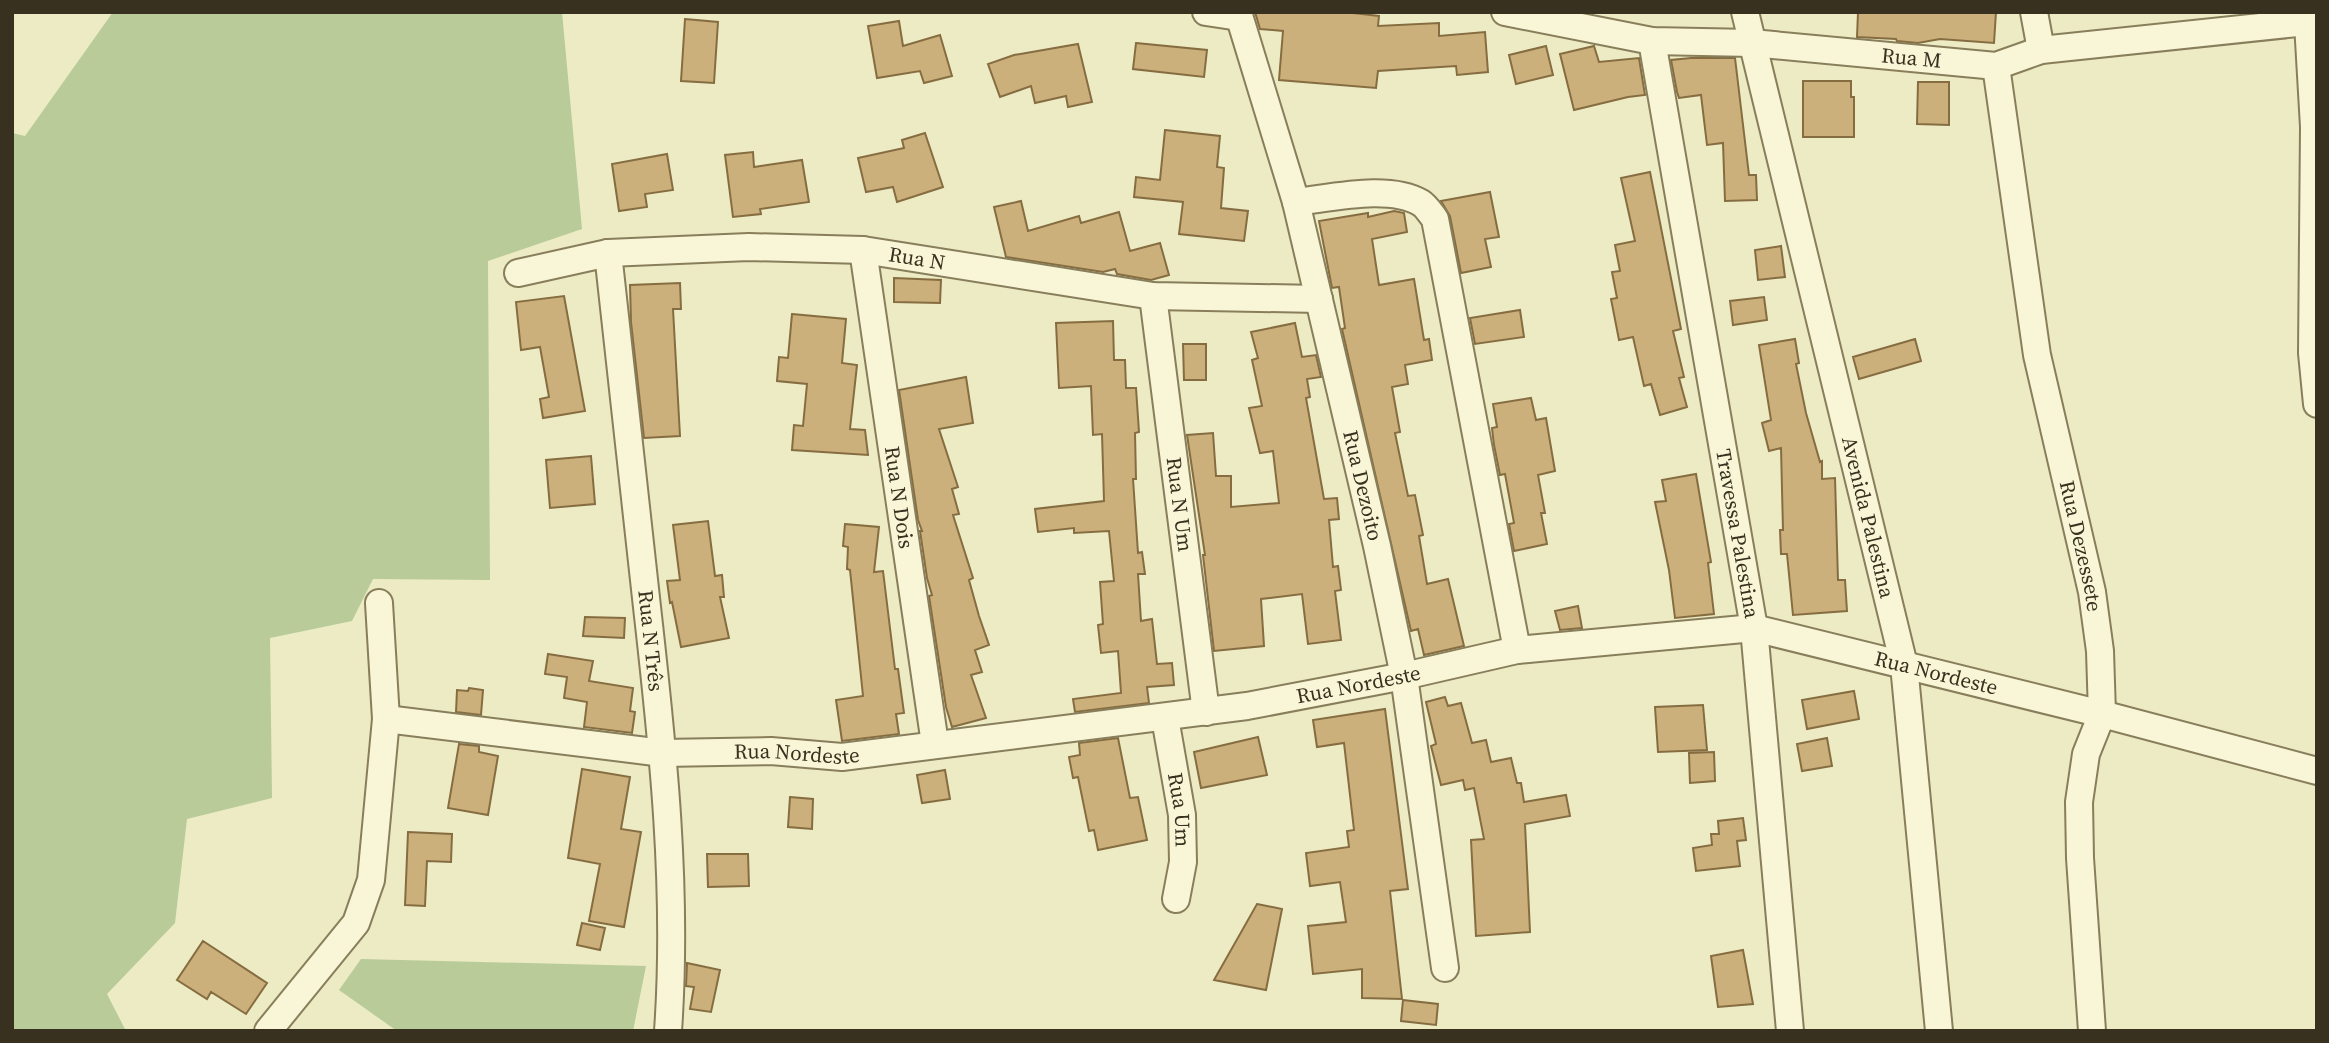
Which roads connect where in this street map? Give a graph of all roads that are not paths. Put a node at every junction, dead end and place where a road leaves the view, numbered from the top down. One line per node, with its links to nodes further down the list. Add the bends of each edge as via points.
1 (1206, 12): 5 (street)
2 (1505, 12): 7 (street, Rua M)
3 (1745, 12): 8 (street, Avenida Palestina)
4 (2034, 12): 9 (street)
5 (1239, 15): 11 (street, Rua Dezoito)
6 (2312, 22): 9 (street, Rua M); 17 (street, via 2312,353)
7 (1652, 41): 8 (street, Rua M); 19 (street, Travessa Palestina)
8 (1752, 43): 10 (street, Rua M); 21 (street, Avenida Palestina)
9 (2041, 50): 10 (street, Rua M)
10 (1996, 66): 24 (street, Rua Dezessete, via 2037,355 2092,592)
11 (1296, 202): 16 (street, Rua Dezoito); 20 (street, via 1378,193 1403,195 1423,204 1435,219)
12 (863, 250): 13 (street, Rua N, via 749,247); 15 (street, Rua N); 27 (street, Rua N Dois)
13 (608, 253): 14 (street, Rua N); 28 (street, Rua N Três)
14 (518, 273)
15 (1153, 296): 16 (street, Rua N); 23 (street, Rua N Um)
16 (1319, 299): 22 (street, Rua Dezoito)
17 (2317, 404)
18 (379, 603): 26 (street)
19 (1754, 628): 20 (street, Rua Nordeste); 21 (street, Rua Nordeste); 34 (street, Travessa Palestina)
20 (1517, 650): 22 (street, Rua Nordeste)
21 (1904, 665): 24 (street, Rua Nordeste); 35 (street, Avenida Palestina)
22 (1404, 676): 23 (street, Rua Nordeste); 31 (street, Rua Dezoito)
23 (1206, 712): 25 (street, Rua Nordeste)
24 (2102, 714): 29 (street, Rua Nordeste); 36 (street, Rua Dezessete, via 2086,754 2079,802)
25 (1165, 718): 27 (street, Rua Nordeste); 30 (street, Rua Um, via 1182,815 1184,862)
26 (386, 719): 28 (street, Rua Nordeste); 32 (street, via 371,880 356,923)
27 (935, 744): 28 (street, Rua Nordeste, via 842,757 771,751)
28 (663, 753): 33 (street, Rua N Três, via 671,875)
29 (2317, 771)
30 (1176, 900)
31 (1445, 968)
32 (268, 1031)
33 (668, 1031)
34 (1790, 1031)
35 (1939, 1031)
36 (2092, 1031)

